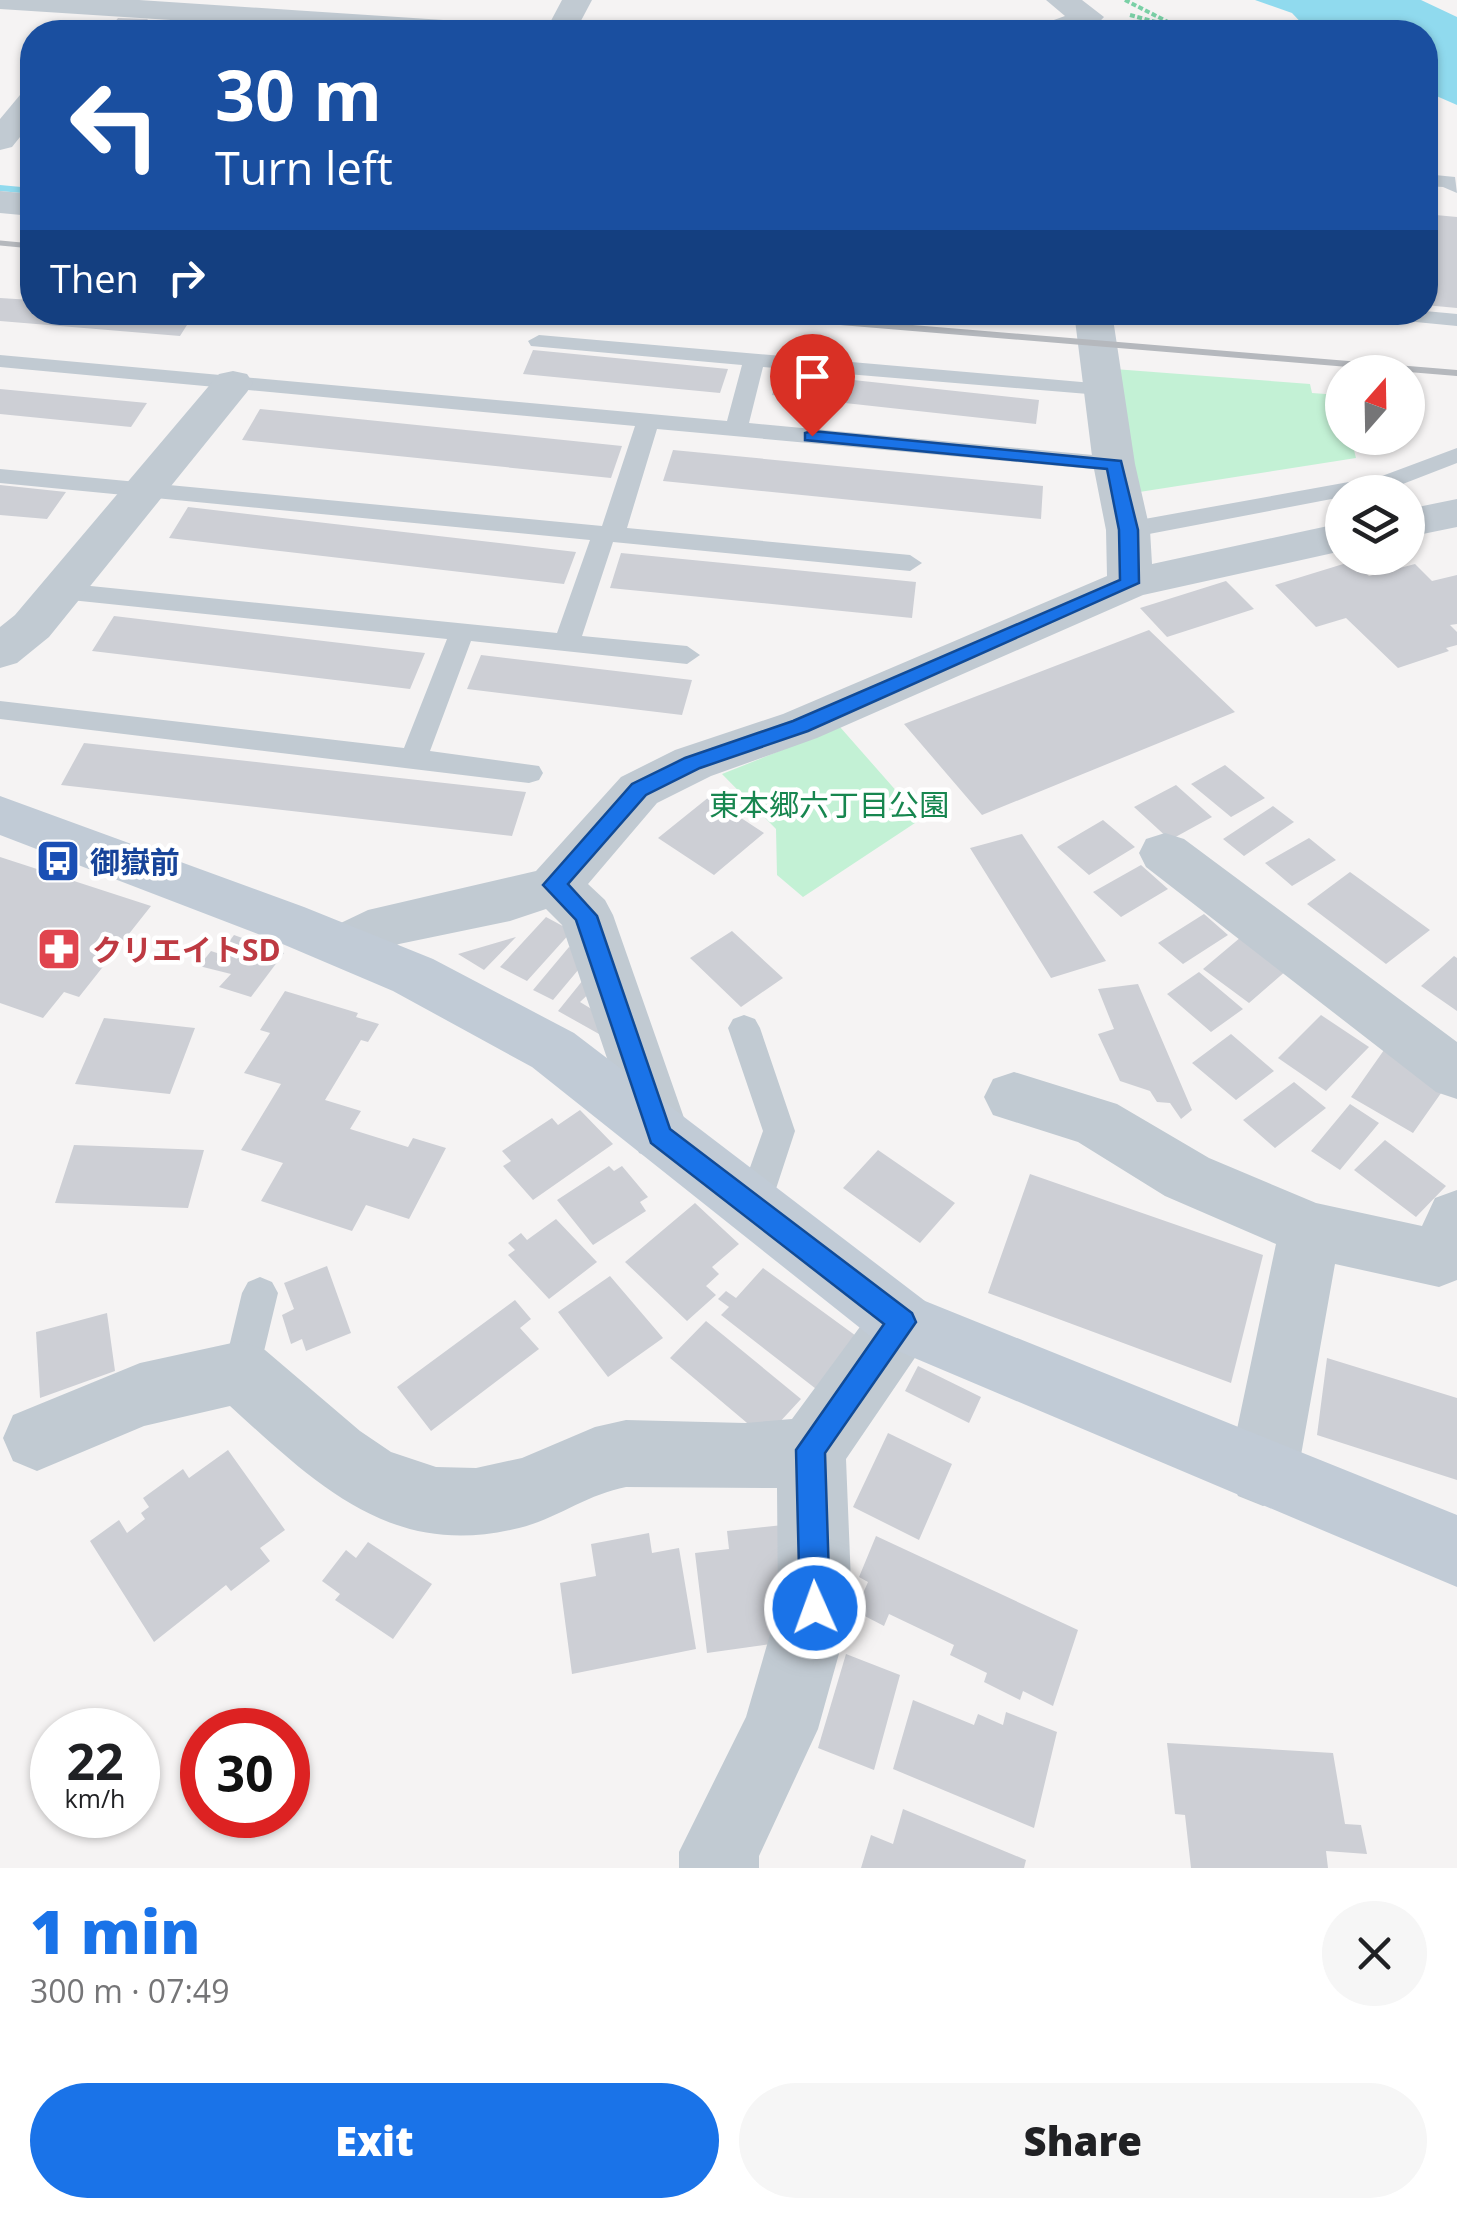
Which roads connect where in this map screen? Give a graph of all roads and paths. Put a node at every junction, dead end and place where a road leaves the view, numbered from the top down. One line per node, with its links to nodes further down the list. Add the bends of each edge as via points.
1 (0, 0): 4 (street)
2 (1061, 0): 6 (street, via 1089,17)
3 (1125, 0): 7 (path)
4 (117, 4): 5 (street)
5 (329, 20)
6 (1081, 20)
7 (1165, 20)
8 (20, 116): 9 (street)
9 (0, 140)
10 (1095, 325): 15 (street)
11 (539, 341): 13 (lane)
12 (0, 360): 14 (lane)
13 (754, 360): 15 (lane); 17 (lane)
14 (234, 383): 16 (lane); 21 (street)
15 (1104, 391): 19 (street)
16 (648, 421): 17 (lane); 25 (lane)
17 (736, 430): 19 (lane)
18 (1457, 455): 24 (lane, via 1387,482)
19 (1114, 464): 24 (street)
20 (0, 476): 21 (lane)
21 (145, 489): 25 (lane); 29 (street)
22 (1457, 513): 23 (street)
23 (1425, 520)
24 (1128, 530): 28 (street)
25 (608, 534): 27 (lane); 31 (lane)
26 (1325, 541): 28 (street)
27 (910, 563)
28 (1130, 583): 39 (street, via 639,790)
29 (60, 590): 30 (lane); 32 (street)
30 (462, 630): 31 (lane); 35 (lane)
31 (568, 640): 33 (lane)
32 (0, 652)
33 (688, 655)
34 (0, 710): 35 (lane)
35 (413, 761): 36 (lane)
36 (529, 774)
37 (0, 815): 40 (street)
38 (1165, 853): 42 (street)
39 (554, 885): 40 (street, via 386,925); 44 (street, via 586,916)
40 (344, 946): 44 (street, via 553,1050)
41 (744, 1028): 45 (lane, via 780,1131)
42 (1457, 1075)
43 (1014, 1097): 47 (street, via 1096,1122 1187,1177)
44 (660, 1135): 45 (street)
45 (753, 1207): 49 (street)
46 (1457, 1218): 47 (street, via 1438,1258)
47 (1310, 1230): 53 (street)
48 (260, 1293): 50 (lane)
49 (902, 1322): 52 (street); 53 (street)
50 (240, 1372): 51 (street, via 140,1395); 52 (street, via 364,1476 406,1498 455,1506 522,1493 604,1458 654,1450 764,1456)
51 (37, 1438)
52 (810, 1450): 55 (street, via 815,1608 780,1729 719,1852)
53 (1263, 1472): 54 (street)
54 (1457, 1551)
55 (719, 1868)

